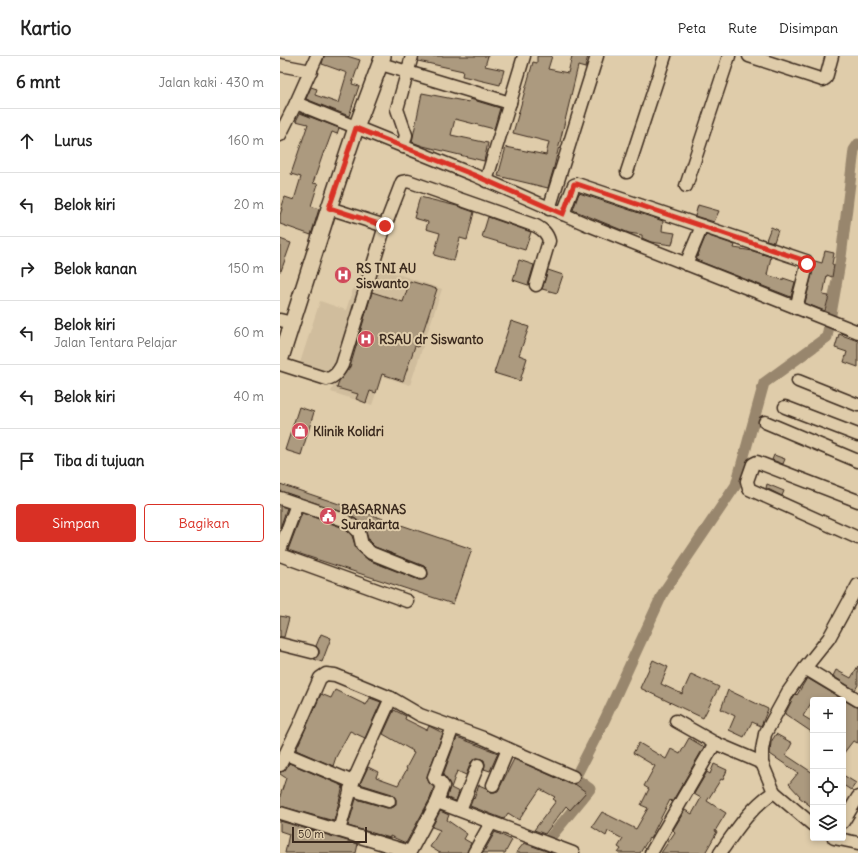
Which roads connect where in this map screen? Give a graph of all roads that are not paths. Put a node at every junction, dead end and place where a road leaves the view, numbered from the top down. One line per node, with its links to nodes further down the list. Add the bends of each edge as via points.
1 (318, 56): 11 (street)
2 (412, 56): 12 (street)
3 (524, 56): 14 (street)
4 (598, 56): 22 (street)
5 (665, 56): 18 (street)
6 (729, 56): 20 (street)
7 (750, 56): 8 (street, via 823,80 826,78)
8 (832, 56)
9 (382, 60): 12 (street); 15 (main road)
10 (280, 65): 11 (street)
11 (311, 71): 13 (street)
12 (406, 72): 14 (street); 17 (street, via 397,109 406,135)
13 (296, 103): 15 (street); 16 (street)
14 (510, 103): 19 (street)
15 (356, 128): 17 (street); 21 (main road)
16 (280, 135)
17 (403, 147): 19 (street)
18 (627, 172)
19 (486, 180): 22 (street)
20 (686, 186)
21 (329, 208): 24 (street); 29 (main road)
22 (549, 209): 23 (street)
23 (563, 214): 25 (street, via 574,184 577,184); 26 (street)
24 (385, 226): 27 (street, via 402,182 408,181 536,226 544,230 549,241); 32 (street, via 342,365 337,373 327,379)
25 (702, 226): 26 (street); 28 (street, via 806,261 807,266)
26 (686, 264): 28 (street)
27 (536, 285)
28 (796, 308): 30 (street)
29 (286, 321): 31 (main road)
30 (858, 332)
31 (280, 360)
32 (280, 364)
33 (798, 381): 34 (street)
34 (858, 405)
35 (785, 407): 37 (street)
36 (764, 422): 38 (street)
37 (858, 435)
38 (858, 462)
39 (280, 498): 41 (street)
40 (858, 501): 42 (street, via 756,462 747,481 749,489)
41 (297, 504): 43 (street); 45 (street, via 344,520 359,532 362,545 370,552)
42 (858, 538)
43 (280, 550)
44 (280, 555): 47 (street)
45 (421, 573)
46 (858, 584): 50 (street, via 829,638)
47 (407, 601)
48 (280, 644): 49 (street)
49 (312, 652)
50 (805, 668): 52 (street); 58 (street, via 788,692 765,734)
51 (391, 698): 54 (street, via 420,715); 57 (street, via 335,675 324,675 320,678); 62 (street)
52 (858, 700)
53 (676, 721): 55 (street)
54 (453, 727): 56 (street); 67 (street, via 434,777 443,785)
55 (715, 743): 58 (street); 79 (street)
56 (508, 749): 61 (street); 63 (street)
57 (286, 754): 59 (street); 62 (street)
58 (762, 764): 64 (street)
59 (280, 765)
60 (478, 766): 68 (street)
61 (573, 777)
62 (352, 785): 66 (street); 73 (street)
63 (493, 785)
64 (774, 792): 71 (street); 80 (street, via 762,800 746,817)
65 (858, 797): 70 (street)
66 (389, 801)
67 (437, 802): 68 (street); 76 (street)
68 (460, 810): 72 (street)
69 (280, 813): 73 (street)
70 (846, 817)
71 (810, 822)
72 (491, 823): 77 (street); 78 (street)
73 (339, 830): 76 (street)
74 (846, 840): 75 (street)
75 (858, 843)
76 (410, 853)
77 (474, 853)
78 (573, 853)
79 (651, 853)
80 (720, 853)

